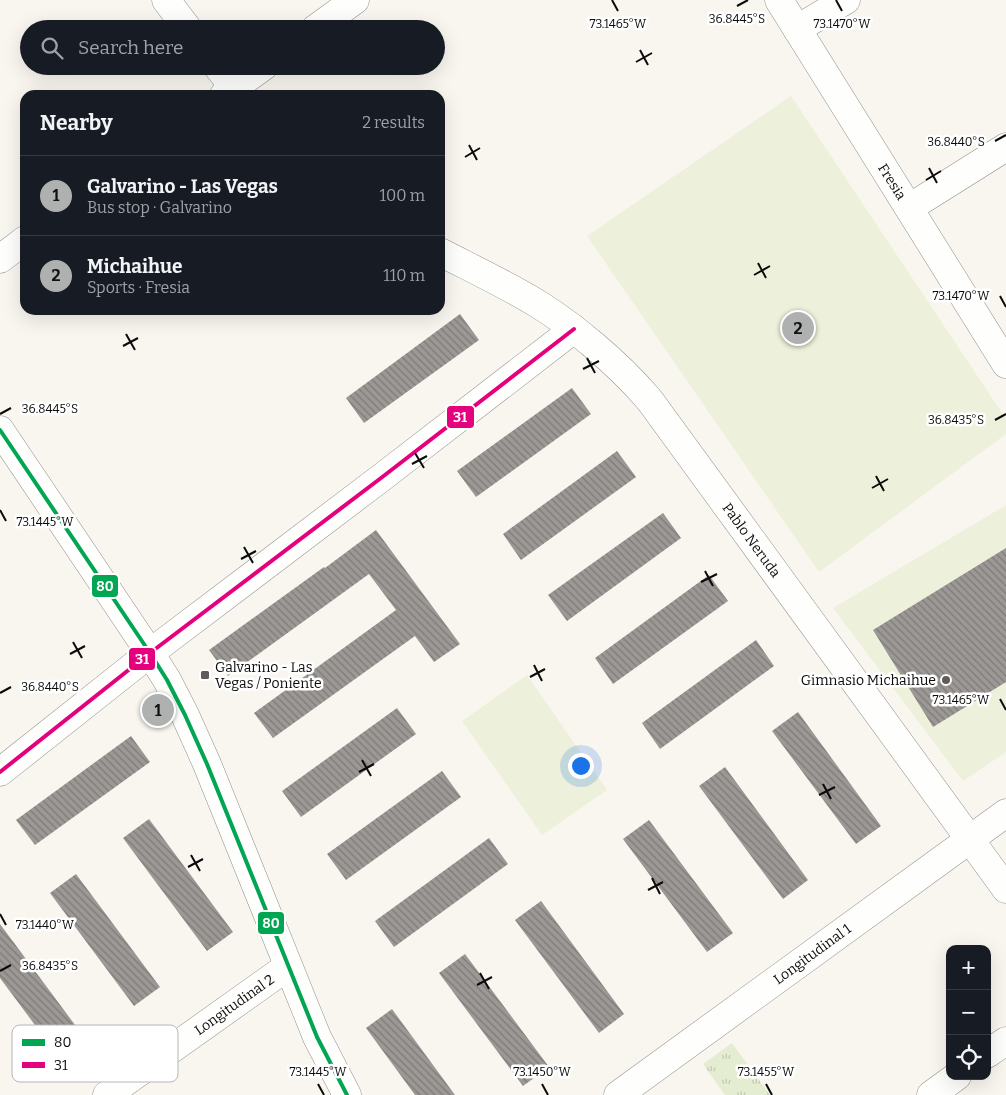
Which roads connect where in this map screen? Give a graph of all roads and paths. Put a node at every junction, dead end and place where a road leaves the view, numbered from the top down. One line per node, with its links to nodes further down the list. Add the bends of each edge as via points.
1 (166, 0): 5 (street)
2 (355, 0): 6 (street)
3 (779, 0): 7 (street, Fresia)
4 (846, 0): 7 (street)
5 (181, 20)
6 (328, 20)
7 (797, 29): 13 (street, Fresia)
8 (222, 75): 10 (street)
9 (254, 75): 11 (street)
10 (231, 90)
11 (236, 90)
12 (1006, 147): 13 (street)
13 (909, 208): 18 (street, Fresia)
14 (20, 244): 16 (street)
15 (445, 254): 17 (street, Pablo Neruda, via 504,284)
16 (0, 258)
17 (574, 329): 20 (street); 23 (street, Pablo Neruda, via 623,372 652,404)
18 (1006, 364)
19 (0, 430): 20 (street)
20 (150, 653): 21 (street); 25 (street, via 185,715 207,764)
21 (0, 772)
22 (1006, 813): 23 (street, Longitudinal 1)
23 (970, 840): 24 (street, Pablo Neruda); 33 (street, Longitudinal 1)
24 (1006, 889)
25 (287, 967): 27 (street, Longitudinal 2); 32 (street, via 317,1037)
26 (1006, 1041): 28 (street)
27 (178, 1045)
28 (991, 1051)
29 (952, 1080): 34 (street)
30 (125, 1082): 31 (street, Longitudinal 2)
31 (107, 1095)
32 (347, 1095)
33 (618, 1095)
34 (931, 1095)

